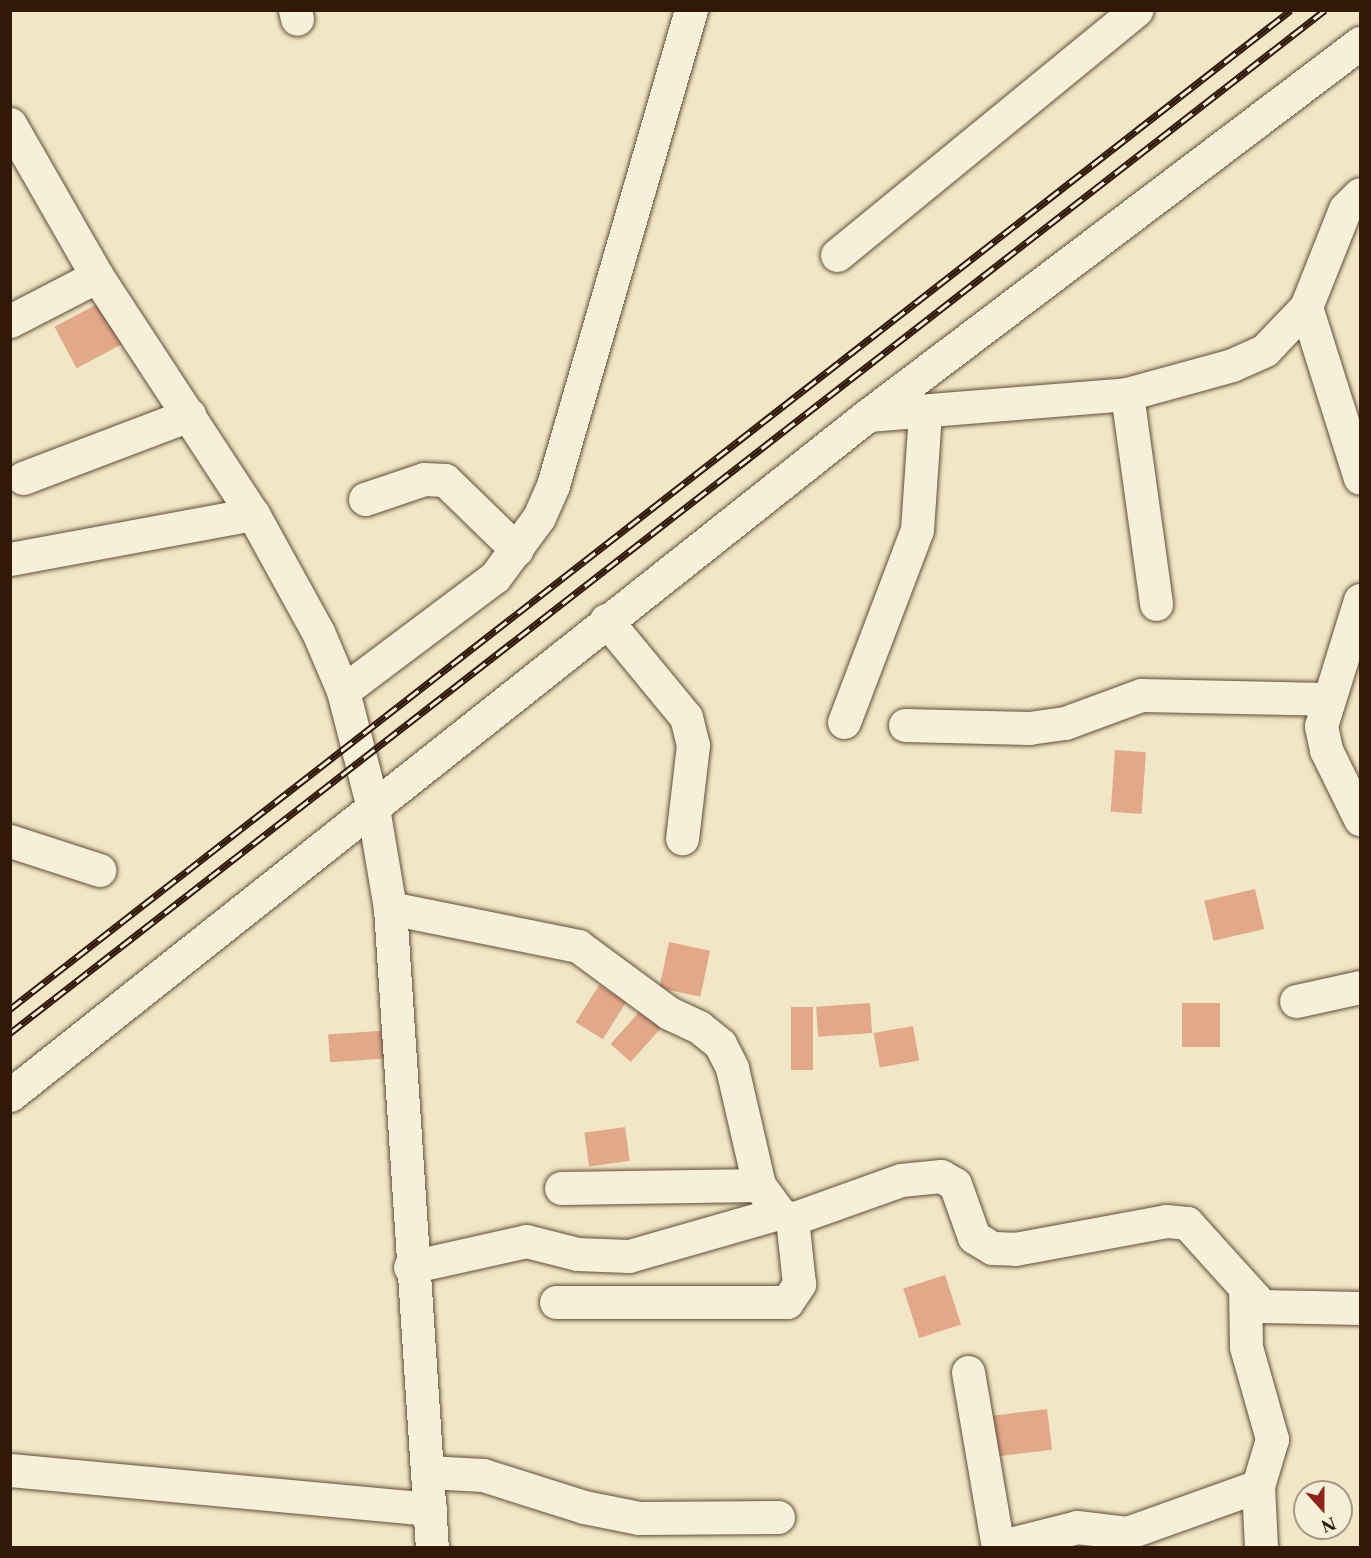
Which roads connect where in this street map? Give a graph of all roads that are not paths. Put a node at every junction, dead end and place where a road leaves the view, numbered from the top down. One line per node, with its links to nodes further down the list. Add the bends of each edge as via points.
1 (691, 10): 18 (street, via 554,485)
2 (1136, 10): 6 (street)
3 (1360, 43): 13 (street)
4 (10, 124): 7 (street)
5 (1360, 194): 8 (street, via 1346,209)
6 (837, 255)
7 (97, 276): 9 (street); 12 (street)
8 (1306, 307): 10 (street, via 1265,350 1232,365); 15 (street)
9 (10, 321)
10 (1127, 394): 11 (street); 21 (street)
11 (925, 412): 13 (street); 25 (street, via 917,530)
12 (189, 415): 14 (street); 17 (street)
13 (868, 415): 22 (street)
14 (23, 478)
15 (1360, 478)
16 (365, 499): 18 (street, via 423,479 445,480)
17 (253, 514): 19 (street); 23 (street, via 318,632)
18 (518, 549): 23 (street, via 495,577 442,621)
19 (10, 559)
20 (1360, 600): 24 (street)
21 (1156, 604)
22 (606, 620): 27 (street); 29 (street, via 686,717 693,745)
23 (343, 691): 27 (street)
24 (1326, 699): 26 (street, via 1141,694 1041,726); 28 (street, via 1321,726 1326,750)
25 (844, 722)
26 (905, 725)
27 (373, 808): 32 (street); 35 (street)
28 (1360, 819)
29 (682, 838)
30 (10, 841): 31 (street)
31 (99, 870)
32 (390, 908): 36 (street, via 578,946 669,1013 699,1027 720,1044 732,1068); 39 (street)
33 (1360, 987): 34 (street)
34 (1296, 1001)
35 (10, 1095)
36 (759, 1185): 37 (street); 38 (street)
37 (561, 1188)
38 (785, 1216): 39 (street, via 629,1256 576,1254 526,1241); 40 (street, via 901,1180 941,1176 955,1184 975,1237 992,1248 1015,1249 1166,1221 1187,1223); 41 (street, via 798,1284 787,1302)
39 (410, 1267): 45 (street)
40 (1245, 1288): 42 (street, via 1262,1306); 46 (street, via 1246,1347 1272,1439)
41 (556, 1302)
42 (1360, 1308)
43 (968, 1372): 50 (street)
44 (10, 1470): 47 (street)
45 (428, 1472): 47 (street); 48 (street, via 483,1475 584,1507 639,1518)
46 (1258, 1486): 49 (street, via 1127,1533); 52 (street)
47 (430, 1509): 51 (street)
48 (778, 1517)
49 (1080, 1537): 50 (street)
50 (998, 1547)
51 (432, 1548)
52 (1262, 1548)

